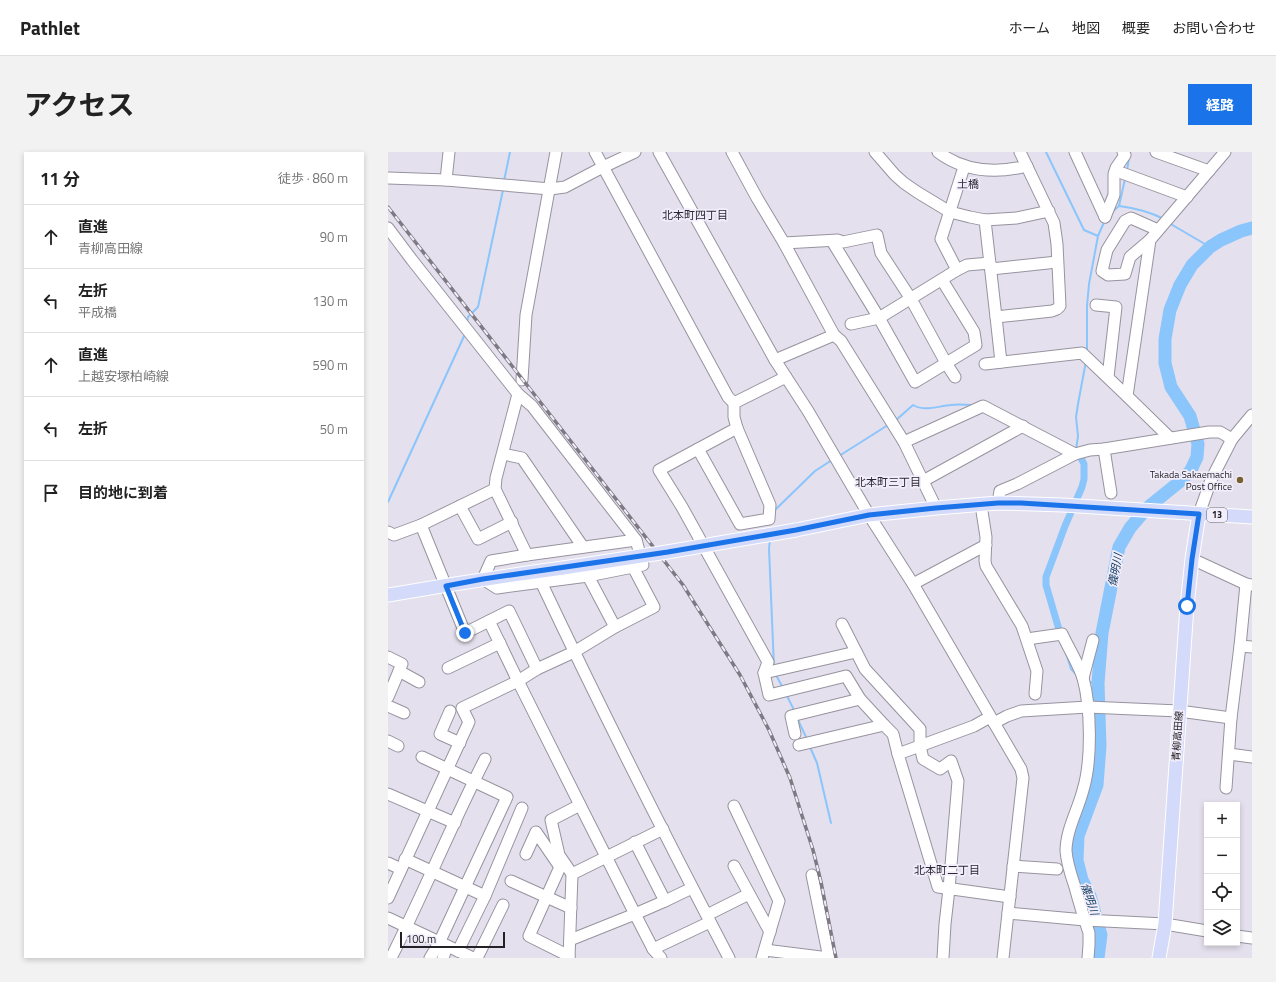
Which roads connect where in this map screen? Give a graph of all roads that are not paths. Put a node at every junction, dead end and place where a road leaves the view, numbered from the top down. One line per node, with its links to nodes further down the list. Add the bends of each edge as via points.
1 (449, 152): 20 (street)
2 (556, 152): 21 (street)
3 (595, 152): 15 (street)
4 (635, 152): 15 (street)
5 (659, 152): 41 (street)
6 (732, 152): 30 (street)
7 (875, 152): 24 (street, via 904,183)
8 (938, 152): 16 (street)
9 (1020, 152): 14 (street)
10 (1075, 152): 13 (street, via 1105,217 1114,195 1114,174)
11 (1156, 152): 17 (street)
12 (1225, 152): 17 (street)
13 (1125, 153)
14 (1027, 166): 16 (street, via 992,172); 23 (street)
15 (603, 167): 21 (street, via 565,188); 51 (street, via 728,397)
16 (964, 167): 24 (street)
17 (1209, 170): 22 (street)
18 (1122, 173): 22 (street)
19 (388, 178): 20 (street)
20 (446, 180): 21 (street)
21 (550, 189): 48 (street, via 526,314)
22 (1187, 197): 27 (street)
23 (1049, 211): 25 (street, via 1017,218); 31 (street, via 1056,235)
24 (950, 212): 25 (street); 33 (street, via 941,239)
25 (986, 220): 32 (street)
26 (388, 228): 49 (street)
27 (1158, 230): 28 (street); 28 (street, via 1131,218 1125,221 1107,250 1102,271 1108,275 1125,274 1130,257)
28 (1150, 240): 50 (street)
29 (832, 241): 30 (street); 35 (street, via 843,242 877,235 881,253); 38 (street)
30 (784, 243): 40 (street)
31 (1057, 262): 32 (street); 37 (street, via 1060,302 1057,309)
32 (990, 266): 33 (street, via 967,265); 37 (street)
33 (957, 270): 34 (street)
34 (942, 280): 35 (street); 43 (street, via 974,332 976,345)
35 (910, 299): 38 (street); 43 (street)
36 (1096, 305): 47 (street, via 1116,307)
37 (996, 317): 42 (street)
38 (879, 318): 39 (street); 43 (street, via 915,382)
39 (851, 324)
40 (834, 334): 41 (street); 57 (street, via 841,341)
41 (775, 360): 45 (street)
42 (1001, 362): 44 (street); 47 (street, via 1082,353)
43 (946, 363): 46 (street)
44 (985, 364)
45 (786, 377): 51 (street); 70 (street)
46 (955, 377)
47 (1108, 377): 50 (street)
48 (522, 380)
49 (518, 394): 60 (street); 75 (street, via 532,406)
50 (1127, 396): 55 (street)
51 (734, 402): 54 (street, via 734,417)
52 (1252, 415): 56 (street)
53 (1023, 426): 57 (street, via 983,406); 61 (street); 62 (street)
54 (738, 428): 58 (street); 58 (street, via 770,505 769,519 740,524)
55 (1170, 438): 56 (street, via 1220,432); 59 (street)
56 (1232, 439): 69 (street, via 1211,480)
57 (904, 442): 62 (street)
58 (698, 449): 102 (street, via 659,470 768,662)
59 (1104, 449): 61 (street); 64 (street)
60 (503, 454): 63 (street); 77 (street, via 522,458)
61 (1075, 454): 65 (street, via 1000,492)
62 (923, 481): 68 (street)
63 (495, 489): 67 (street); 72 (street)
64 (1111, 493)
65 (998, 503): 66 (main road, 13); 69 (main road, 13)
66 (981, 505): 68 (main road, 13); 76 (street)
67 (460, 506): 72 (street, via 478,539); 73 (street)
68 (936, 508): 70 (main road, 13)
69 (1199, 514): 71 (main road, 13); 79 (main road, 青柳高田線)
70 (869, 515): 82 (main road, 13, bridge, via 668,552); 84 (street)
71 (1252, 517)
72 (512, 522): 78 (street)
73 (421, 524): 74 (street, via 394,535); 86 (street)
74 (388, 532)
75 (636, 540): 77 (street); 80 (street, via 643,566)
76 (986, 545): 84 (street); 91 (street, via 986,566 1022,626)
77 (583, 547): 78 (street)
78 (528, 555): 82 (street, via 491,562)
79 (1192, 559): 85 (street); 112 (main road, 青柳高田線)
80 (633, 567): 81 (street); 90 (street, via 654,607)
81 (588, 576): 83 (street); 90 (street)
82 (483, 579): 83 (street, via 497,588); 86 (main road, 13)
83 (541, 582): 96 (street)
84 (913, 584): 115 (street)
85 (1249, 584): 94 (street)
86 (446, 586): 87 (main road, 13); 88 (street, via 465,633)
87 (388, 595)
88 (489, 621): 93 (street); 100 (street, via 509,611)
89 (842, 624): 97 (street)
90 (615, 627): 96 (street)
91 (1027, 639): 103 (street, via 1062,634); 107 (street, via 1037,671)
92 (1092, 640): 103 (street)
93 (500, 643): 99 (street); 104 (street)
94 (1240, 646): 95 (street); 114 (street)
95 (1252, 648)
96 (574, 652): 100 (street); 135 (street)
97 (856, 652): 102 (street); 120 (street, via 866,669 920,729)
98 (388, 657): 101 (street, via 402,664)
99 (448, 668)
100 (537, 669): 104 (street)
101 (399, 672): 105 (street); 106 (street)
102 (764, 673): 108 (street, via 769,695 846,676)
103 (1083, 678): 110 (street)
104 (518, 681): 118 (street, via 462,708 469,722); 130 (street)
105 (419, 682)
106 (389, 693)
107 (1035, 694)
108 (860, 699): 116 (street); 117 (street, via 790,716)
109 (388, 706): 113 (street)
110 (1090, 707): 112 (street); 115 (street, via 1021,711); 163 (street, via 1084,790 1066,851)
111 (450, 711): 118 (street, via 440,734)
112 (1179, 711): 114 (street); 164 (main road, 青柳高田線)
113 (404, 713)
114 (1231, 718): 122 (street)
115 (992, 720): 120 (street); 142 (street, via 1021,769 1023,778)
116 (884, 725): 119 (street); 121 (street, via 893,734)
117 (795, 734)
118 (460, 743): 126 (street)
119 (799, 745)
120 (920, 746): 121 (street); 150 (street, via 923,758 940,769 951,761 958,781)
121 (898, 754): 150 (street, via 938,887)
122 (1229, 754): 123 (street); 128 (street)
123 (1252, 756)
124 (422, 757): 126 (street)
125 (485, 759): 127 (street)
126 (448, 769): 127 (street); 133 (street)
127 (474, 782): 134 (street); 148 (street, via 507,797)
128 (1226, 788)
129 (388, 794): 133 (street)
130 (580, 805): 138 (street); 145 (street, via 551,820 560,855)
131 (734, 806): 167 (street, via 780,901)
132 (522, 808): 152 (street)
133 (427, 812): 134 (street); 140 (street)
134 (455, 823): 144 (street)
135 (663, 829): 136 (street); 149 (street)
136 (635, 842): 138 (street); 156 (street)
137 (526, 854): 153 (street, via 536,832 560,867)
138 (606, 856): 145 (street); 160 (street)
139 (388, 863): 140 (street)
140 (403, 864): 144 (street); 155 (street)
141 (734, 866): 151 (street)
142 (1013, 866): 143 (street); 154 (street)
143 (1057, 869)
144 (432, 871): 148 (street); 165 (street)
145 (572, 874): 158 (street)
146 (812, 875): 182 (street)
147 (511, 882): 153 (street)
148 (464, 886): 152 (street); 171 (street)
149 (692, 888): 156 (street); 162 (street)
150 (949, 889): 154 (street); 183 (street)
151 (749, 894): 162 (street); 167 (street)
152 (485, 896): 173 (street)
153 (547, 897): 158 (street); 175 (street, via 529,936)
154 (1010, 897): 159 (street)
155 (388, 898)
156 (665, 901): 160 (street)
157 (503, 905): 179 (street)
158 (570, 908): 170 (street)
159 (1008, 913): 163 (street); 184 (street)
160 (636, 914): 170 (street); 172 (street)
161 (388, 918): 165 (street)
162 (709, 919): 172 (street); 181 (street)
163 (1087, 920): 164 (street); 185 (street)
164 (1165, 924): 166 (street); 186 (main road, 青柳高田線)
165 (407, 927): 171 (street); 176 (street)
166 (1204, 930)
167 (770, 932): 174 (street)
168 (1240, 936): 169 (street)
169 (1252, 938)
170 (570, 940): 175 (street)
171 (443, 944): 173 (street); 177 (street); 178 (street)
172 (653, 949): 180 (street)
173 (458, 951): 179 (street)
174 (764, 954): 182 (street)
175 (569, 957)
176 (391, 958)
177 (430, 958)
178 (443, 958)
179 (472, 958)
180 (661, 958)
181 (729, 958)
182 (829, 958)
183 (943, 958)
184 (1003, 958)
185 (1088, 958)
186 (1159, 958)

